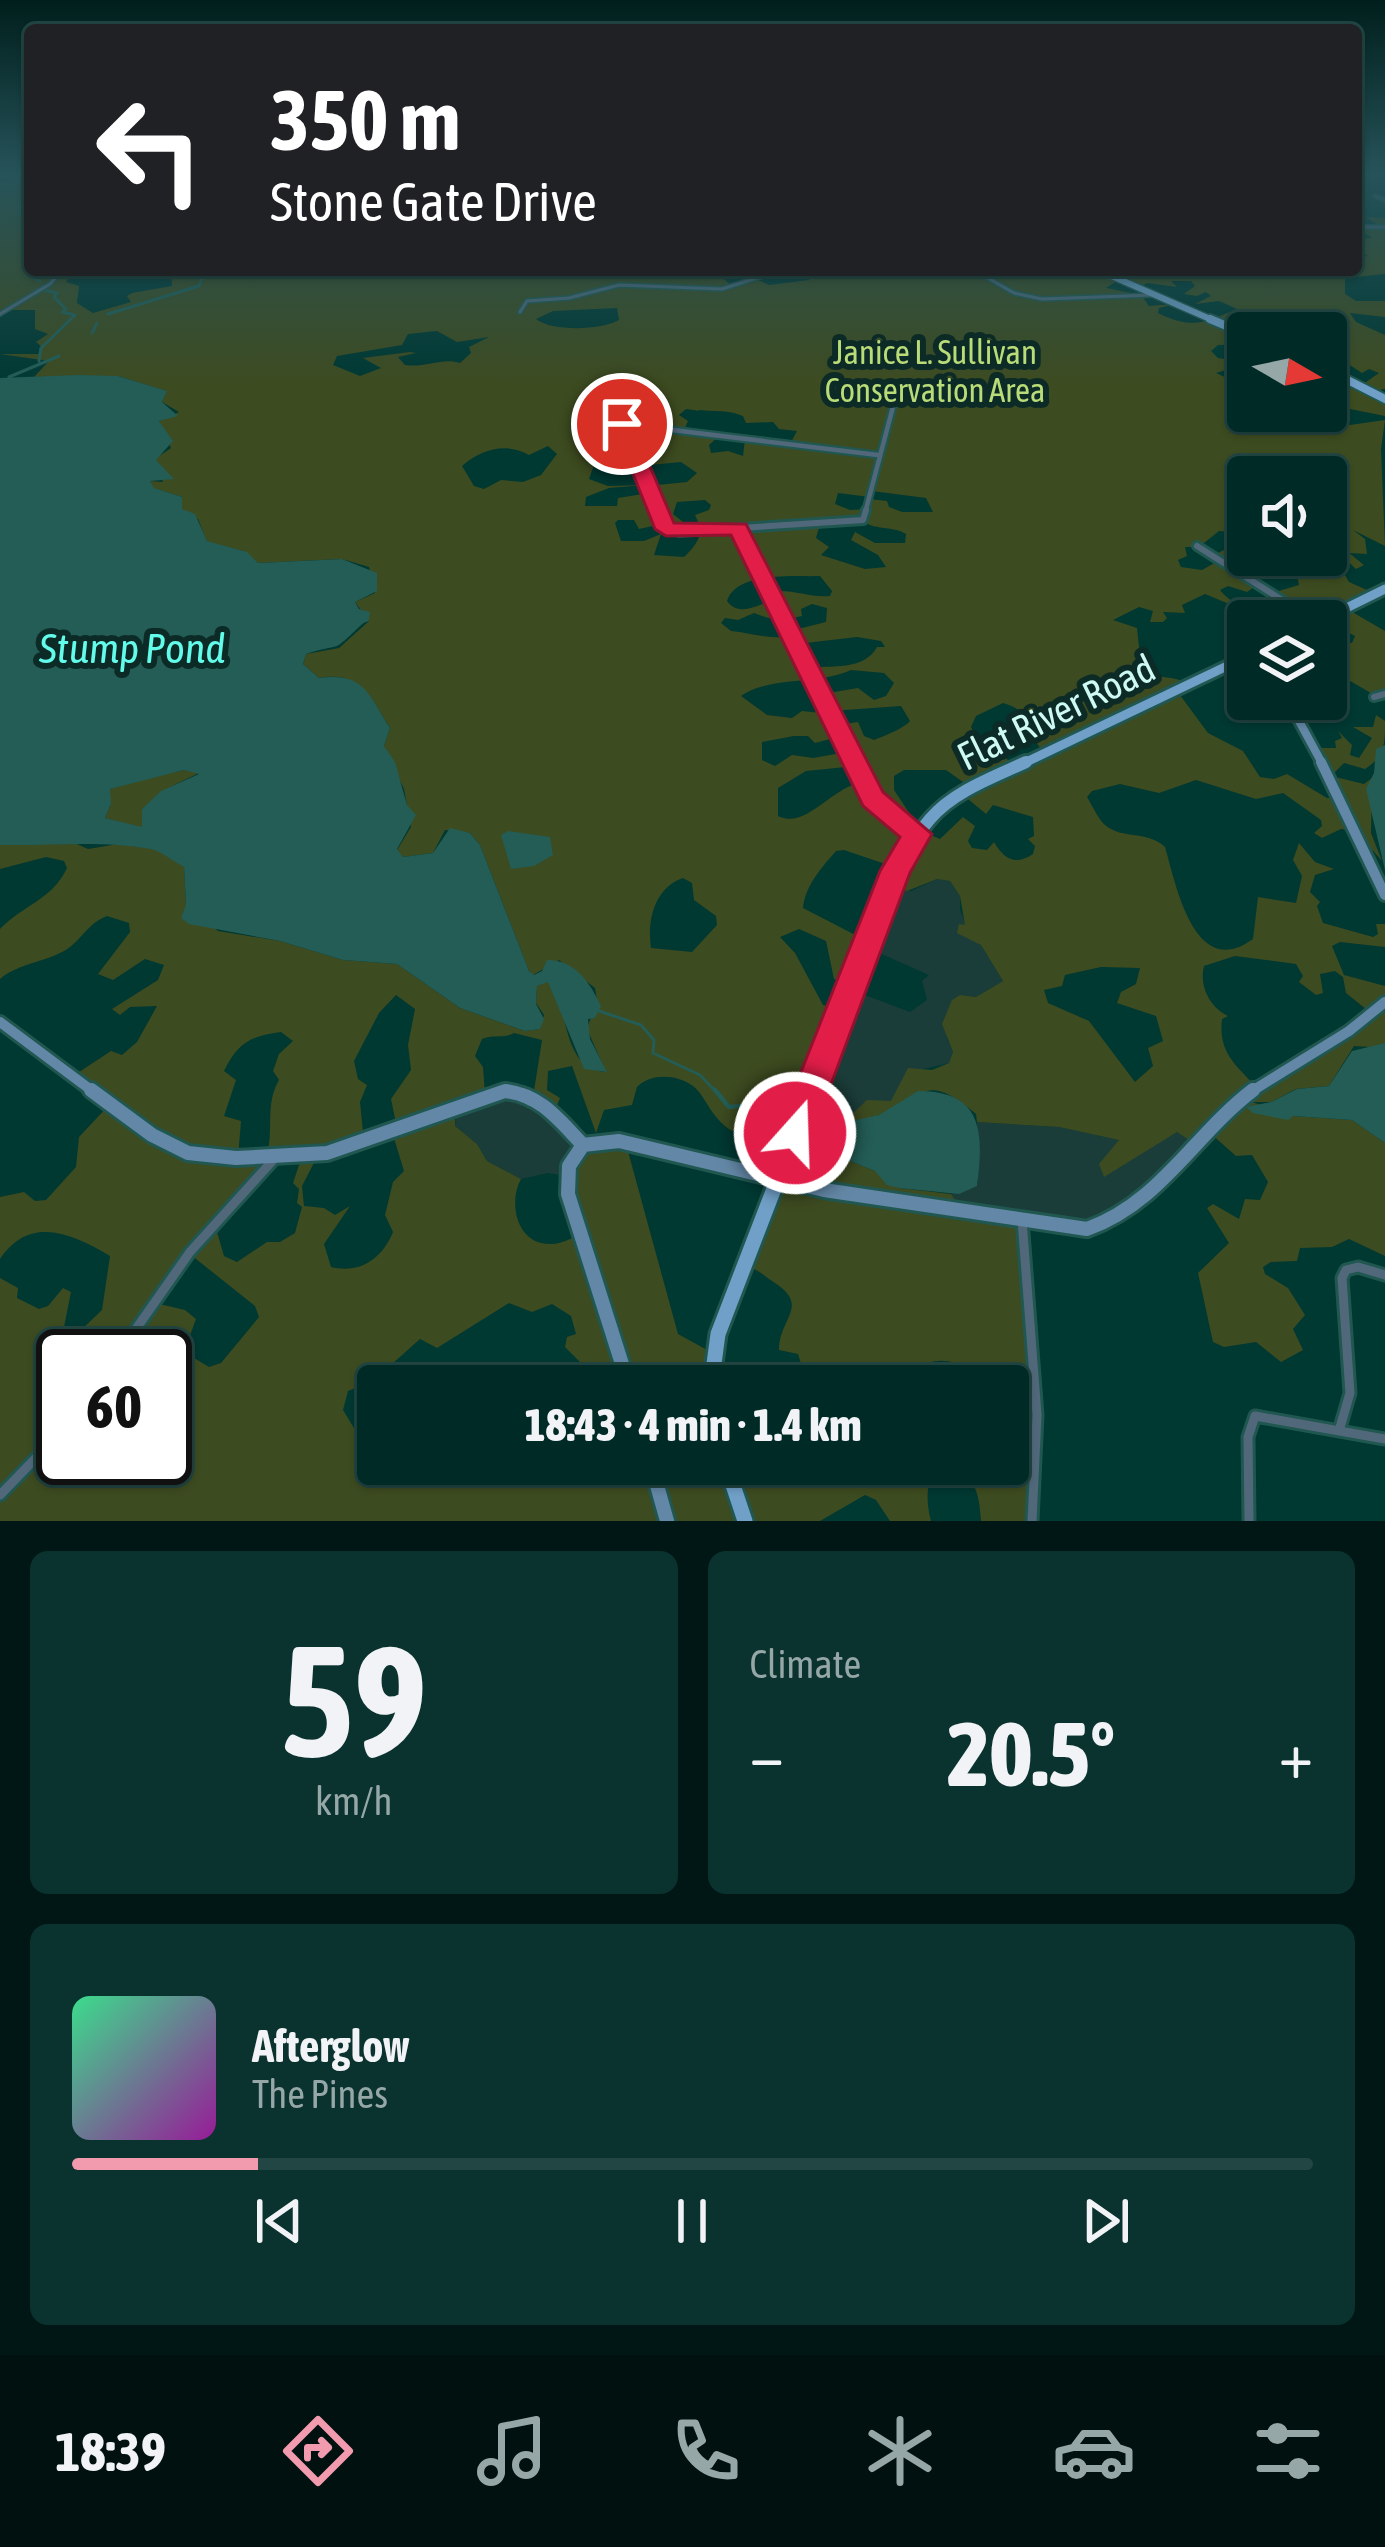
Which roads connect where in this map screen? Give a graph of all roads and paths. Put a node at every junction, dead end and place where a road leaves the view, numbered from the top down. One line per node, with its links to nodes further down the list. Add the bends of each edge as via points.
1 (59, 276): 7 (street)
2 (765, 276): 6 (street, via 704,290 602,286 527,301)
3 (984, 276): 5 (street, via 1042,299)
4 (1111, 276): 5 (main road)
5 (1154, 295): 8 (main road)
6 (520, 312)
7 (0, 314)
8 (1227, 326)
9 (1347, 379): 11 (main road)
10 (611, 395): 13 (street)
11 (1385, 398)
12 (894, 403): 14 (street)
13 (622, 424): 14 (street); 15 (street, via 666,529)
14 (878, 455): 15 (street, via 863,520)
15 (738, 529): 24 (street, via 873,799)
16 (1197, 546): 18 (street)
17 (1385, 589): 19 (main road)
18 (1284, 600)
19 (1347, 607)
20 (1227, 669): 24 (main road, Flat River Road, via 966,790)
21 (1385, 694): 22 (street)
22 (1374, 697)
23 (1299, 720): 25 (street)
24 (917, 834): 30 (main road, Flat River Road)
25 (1385, 895)
26 (1385, 1002): 31 (street, via 1236,1103 1164,1180 1101,1225)
27 (0, 1022): 29 (street, via 166,1145 214,1157)
28 (583, 1145): 29 (street, via 545,1106 506,1091 346,1148); 30 (street, via 608,1139); 34 (street, via 569,1166 568,1195)
29 (275, 1158): 33 (street, via 190,1252)
30 (778, 1179): 31 (street); 35 (main road, Flat River Road, via 718,1334)
31 (1022, 1220): 44 (street, via 1037,1415)
32 (1385, 1275): 36 (street, via 1358,1267 1342,1278 1350,1393)
33 (135, 1329)
34 (622, 1365)
35 (714, 1365)
36 (1340, 1431): 37 (street); 45 (street, via 1255,1416)
37 (1385, 1439)
38 (36, 1458): 41 (street)
39 (657, 1485): 42 (street)
40 (733, 1485): 43 (main road)
41 (0, 1496)
42 (667, 1521)
43 (745, 1521)
44 (1032, 1521)
45 (1249, 1521)

